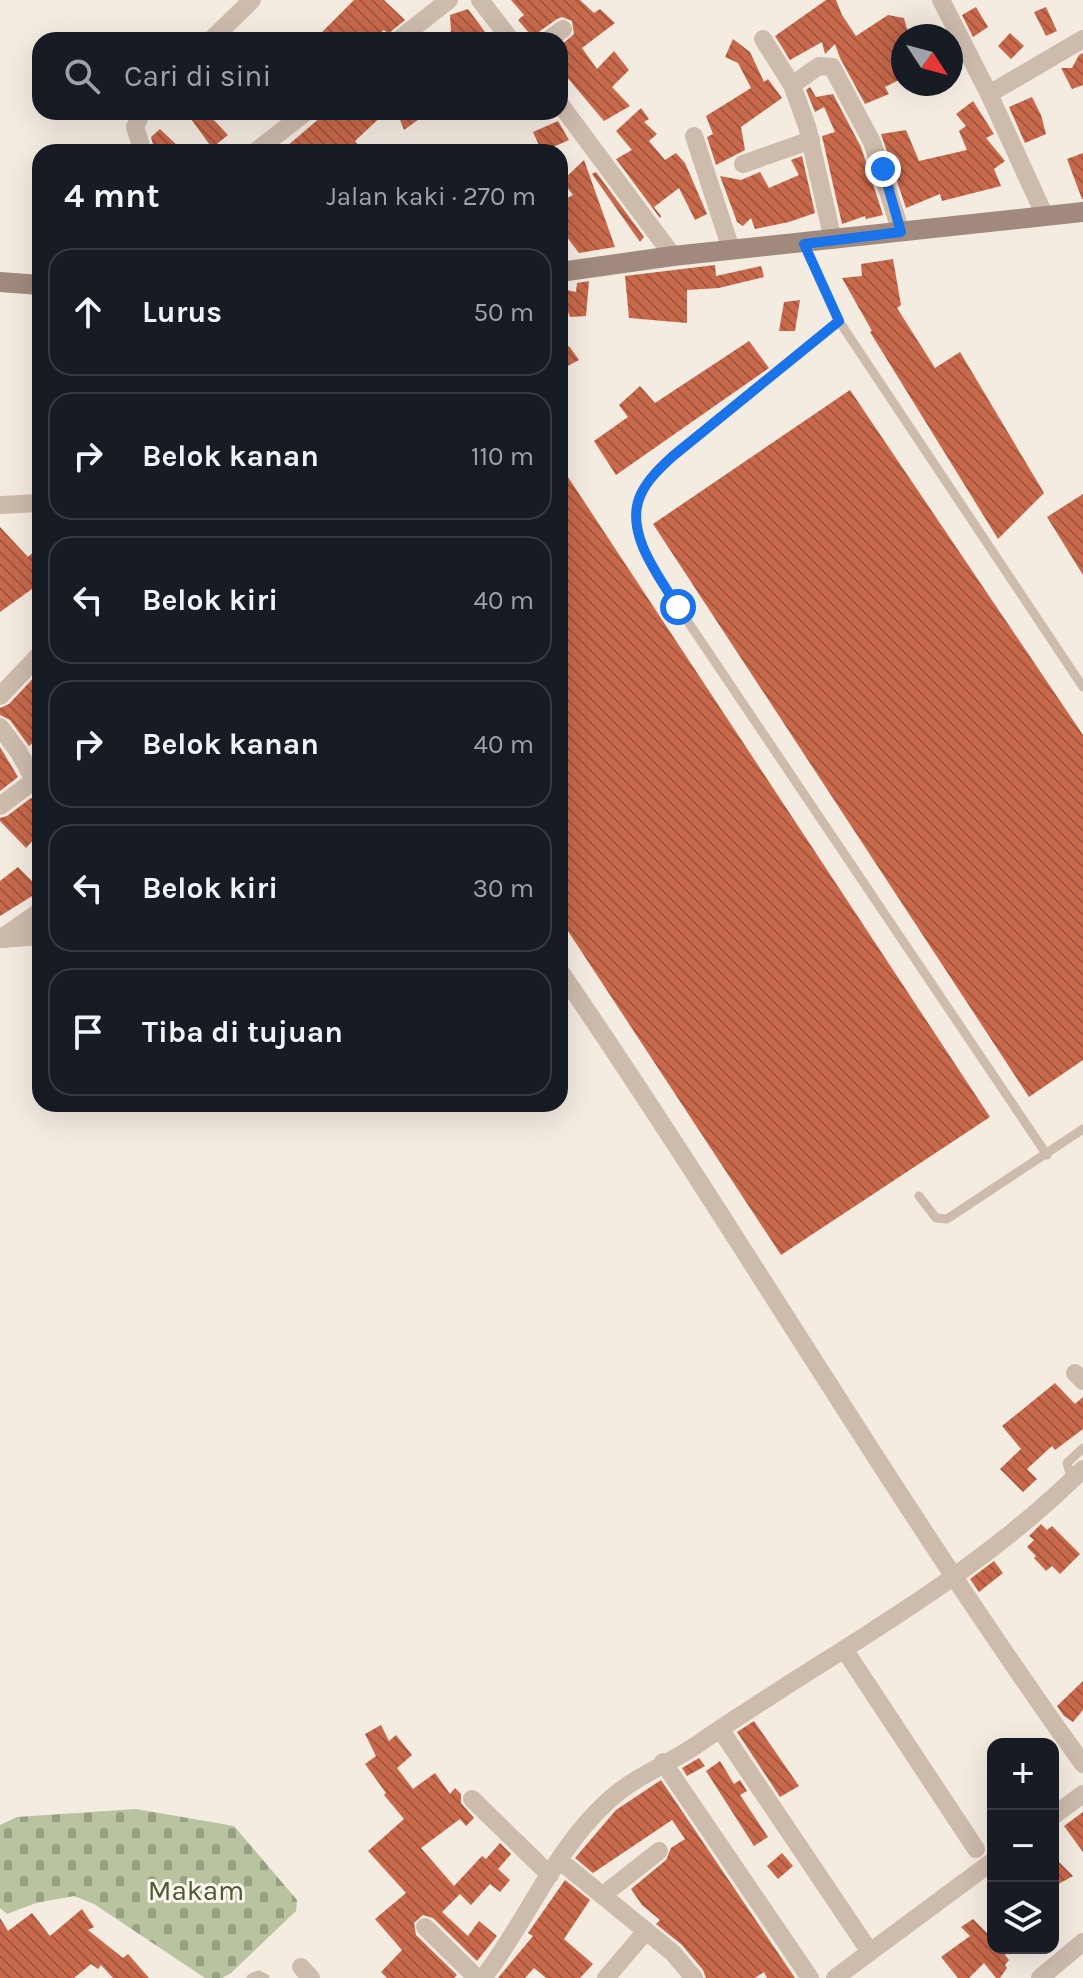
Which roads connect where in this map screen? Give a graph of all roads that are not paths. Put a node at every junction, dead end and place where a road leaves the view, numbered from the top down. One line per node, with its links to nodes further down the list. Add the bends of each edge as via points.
1 (252, 0): 5 (street)
2 (449, 0): 6 (street)
3 (480, 0): 7 (street)
4 (941, 0): 11 (street)
5 (219, 32)
6 (408, 32)
7 (505, 32)
8 (763, 39): 10 (street)
9 (1083, 39): 11 (street)
10 (792, 85): 16 (street); 22 (street, via 819,66 832,67 872,142)
11 (989, 94): 21 (street)
12 (568, 115): 26 (street)
13 (138, 120): 17 (street)
14 (296, 120): 18 (street)
15 (694, 136): 25 (street)
16 (811, 140): 19 (street); 23 (street)
17 (140, 144)
18 (265, 144)
19 (743, 164)
20 (1083, 212): 21 (main road)
21 (1045, 216): 22 (main road)
22 (901, 232): 23 (main road)
23 (833, 240): 24 (main road)
24 (804, 244): 25 (main road); 30 (lane)
25 (731, 249): 26 (main road)
26 (673, 256): 27 (main road)
27 (568, 271)
28 (0, 282): 29 (main road)
29 (32, 284)
30 (839, 321): 34 (lane); 45 (lane, via 650,479 636,509 637,529 678,607)
31 (32, 503): 32 (street)
32 (0, 505)
33 (32, 665): 35 (street)
34 (1083, 687)
35 (0, 696)
36 (0, 727): 37 (street)
37 (32, 773)
38 (32, 786): 39 (street)
39 (0, 806)
40 (32, 917): 42 (street)
41 (32, 937): 42 (street)
42 (0, 939)
43 (568, 983): 49 (street)
44 (1083, 1129): 45 (lane)
45 (1047, 1155): 46 (lane, via 947,1219 936,1218)
46 (919, 1196)
47 (1083, 1448): 48 (lane, via 1067,1463)
48 (1078, 1475): 49 (street)
49 (954, 1578): 50 (street); 53 (street)
50 (844, 1649): 51 (street); 57 (street)
51 (720, 1729): 52 (street); 65 (street)
52 (663, 1762): 60 (street, via 608,1801); 71 (street)
53 (1083, 1764)
54 (1083, 1794): 56 (street)
55 (472, 1799): 60 (street)
56 (1059, 1812)
57 (976, 1849)
58 (659, 1851): 61 (street)
59 (987, 1865): 65 (street)
60 (554, 1868): 61 (street); 68 (street)
61 (603, 1895): 63 (street)
62 (425, 1927): 68 (street)
63 (646, 1931): 69 (street); 70 (street)
64 (1083, 1942): 73 (street)
65 (870, 1952): 72 (street)
66 (251, 1978): 67 (lane)
67 (265, 1978)
68 (480, 1978)
69 (606, 1978)
70 (694, 1978)
71 (810, 1978)
72 (835, 1978)
73 (1040, 1978)

